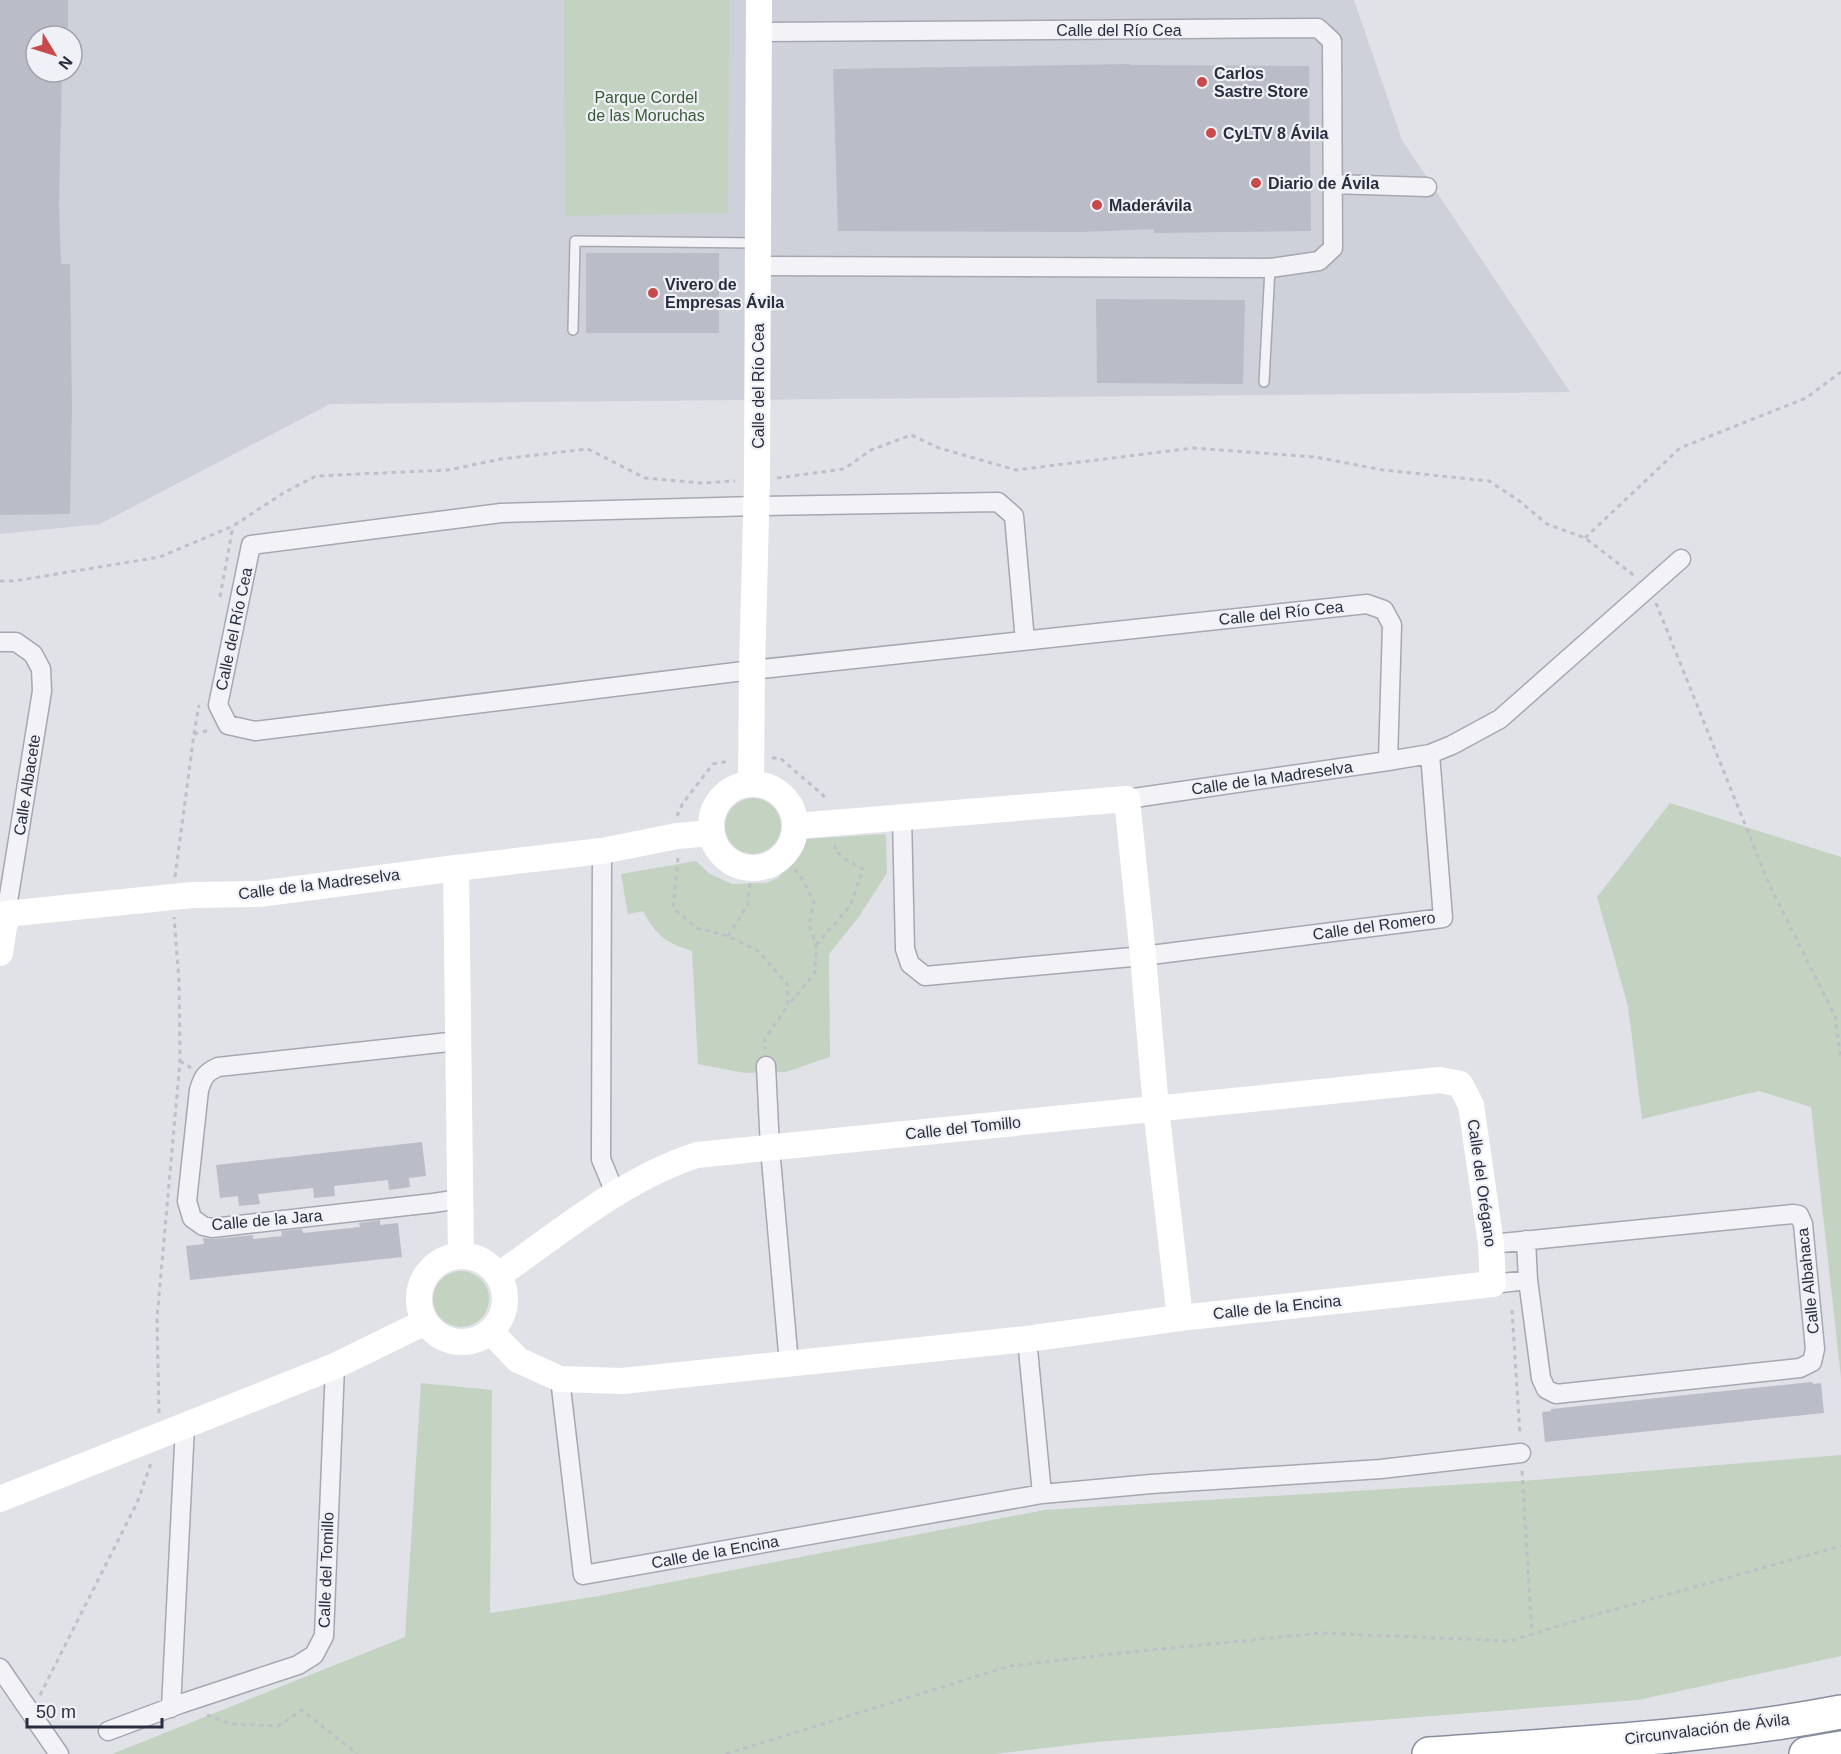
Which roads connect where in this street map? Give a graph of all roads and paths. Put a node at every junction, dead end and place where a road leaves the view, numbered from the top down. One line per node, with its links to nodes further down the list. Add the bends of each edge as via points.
1 (759, 0): 2 (street, Calle del Río Cea)
2 (759, 32): 3 (street, Calle del Río Cea, via 1318,28 1332,41); 5 (street, Calle del Río Cea)
3 (1332, 184): 4 (street); 6 (street, Calle del Río Cea, via 1333,248 1319,261)
4 (1427, 187)
5 (758, 255): 6 (street, Calle del Río Cea); 7 (lane, via 575,241); 10 (street, Calle del Río Cea)
6 (1270, 268): 9 (lane)
7 (573, 330)
8 (1841, 372): 12 (path, via 1806,398 1680,448)
9 (1264, 382)
10 (756, 506): 15 (street, Calle del Río Cea, via 501,513 251,545); 16 (street, Calle del Río Cea, via 998,502 1014,516); 18 (street, Calle del Río Cea)
11 (234, 526): 15 (path, via 220,597)
12 (1585, 538)
13 (1681, 559): 14 (street, Calle de la Madreselva)
14 (1649, 587): 20 (street, Calle de la Madreselva, via 1500,719); 39 (path, via 1769,884 1835,1016)
15 (240, 601): 18 (street, Calle del Río Cea, via 218,705 228,725 255,731)
16 (1025, 641): 18 (street, Calle del Río Cea); 21 (street, Calle del Río Cea, via 1367,604 1384,610 1392,625)
17 (0, 642): 33 (street, Calle Albacete, via 16,642 33,654 41,669 42,691)
18 (752, 670): 22 (street, Calle del Río Cea)
19 (201, 700): 32 (path)
20 (1431, 754): 21 (street, Calle de la Madreselva); 36 (street, Calle del Romero, via 1443,918)
21 (1388, 761): 23 (street, Calle de la Madreselva)
22 (751, 783): 25 (street, via 777,790 794,812); 26 (street, via 737,786 716,805)
23 (1126, 799): 24 (street, Calle de la Madreselva); 36 (street)
24 (902, 817): 25 (street, Calle de la Madreselva); 36 (street, Calle del Romero, via 905,949 910,964 925,976)
25 (796, 826): 28 (street)
26 (711, 833): 27 (street, Calle de la Madreselva); 30 (street, via 725,858 737,866)
27 (602, 851): 29 (street, Calle de la Madreselva); 44 (street, via 601,1159)
28 (784, 855): 30 (street, via 769,865); 37 (path, via 814,902 809,925 816,945 815,973)
29 (456, 868): 32 (street, Calle de la Madreselva, via 259,894); 38 (street)
30 (751, 868): 34 (path, via 748,904)
31 (675, 879): 34 (path, via 674,908 697,928)
32 (173, 897): 33 (street, Calle de la Madreselva); 60 (path, via 180,1061 157,1318)
33 (3, 914): 35 (street, Calle Albacete)
34 (728, 936): 37 (path, via 758,951 787,984)
35 (0, 953)
36 (1143, 956): 42 (street)
37 (788, 1005): 40 (path, via 765,1039)
38 (459, 1041): 45 (street); 45 (street, Calle de la Jara, via 208,1071 199,1090 187,1201 192,1218 212,1228)
39 (1841, 1060)
40 (766, 1066): 43 (street)
41 (1460, 1084): 42 (street, Calle del Tomillo, via 1440,1080); 47 (street, Calle del Orégano, via 1471,1105)
42 (1156, 1108): 43 (street, Calle del Tomillo); 52 (street)
43 (770, 1148): 44 (street, Calle del Tomillo, via 697,1155 670,1164); 56 (street)
44 (615, 1193): 49 (street, Calle del Tomillo)
45 (460, 1199): 48 (street)
46 (1526, 1240): 47 (street, Calle Albahaca); 50 (street); 50 (street, Calle Albahaca, via 1799,1215 1815,1350 1812,1362 1800,1368 1556,1394 1546,1389 1541,1378)
47 (1491, 1244): 51 (street, Calle del Orégano)
48 (461, 1255): 49 (street, via 476,1257); 53 (street, via 436,1264 421,1284 418,1297)
49 (499, 1275): 54 (street, via 505,1293 504,1311)
50 (1528, 1280): 51 (street, Calle de la Encina)
51 (1493, 1284): 52 (street, Calle de la Encina)
52 (1180, 1318): 55 (street, Calle de la Encina)
53 (425, 1322): 54 (street, via 443,1339 456,1342 468,1342); 57 (street)
54 (491, 1332): 58 (street, Calle de la Encina, via 518,1360)
55 (1027, 1339): 56 (street, Calle de la Encina); 62 (street)
56 (789, 1364): 58 (street, Calle de la Encina, via 622,1381)
57 (335, 1366): 59 (street); 66 (street, Calle del Tomillo, via 324,1636 314,1655 298,1665)
58 (560, 1379): 62 (street, Calle de la Encina, via 583,1575)
59 (185, 1426): 60 (street); 66 (street)
60 (160, 1435): 63 (street); 67 (path, via 137,1503)
61 (1521, 1453): 62 (street, Calle de la Encina, via 1381,1469)
62 (1042, 1494)
63 (0, 1499)
64 (1841, 1546): 73 (path, via 1510,1641 1322,1633 1010,1666)
65 (0, 1668): 67 (street)
66 (175, 1706): 69 (street, Calle del Tomillo); 72 (path, via 230,1724 278,1726 303,1710)
67 (31, 1712): 71 (street)
68 (1841, 1712): 74 (highway, Circunvalación de Ávila, via 1717,1730)
69 (108, 1731)
70 (1841, 1748): 75 (highway)
71 (59, 1754)
72 (357, 1754)
73 (726, 1754)
74 (1429, 1754)
75 (1806, 1754)

